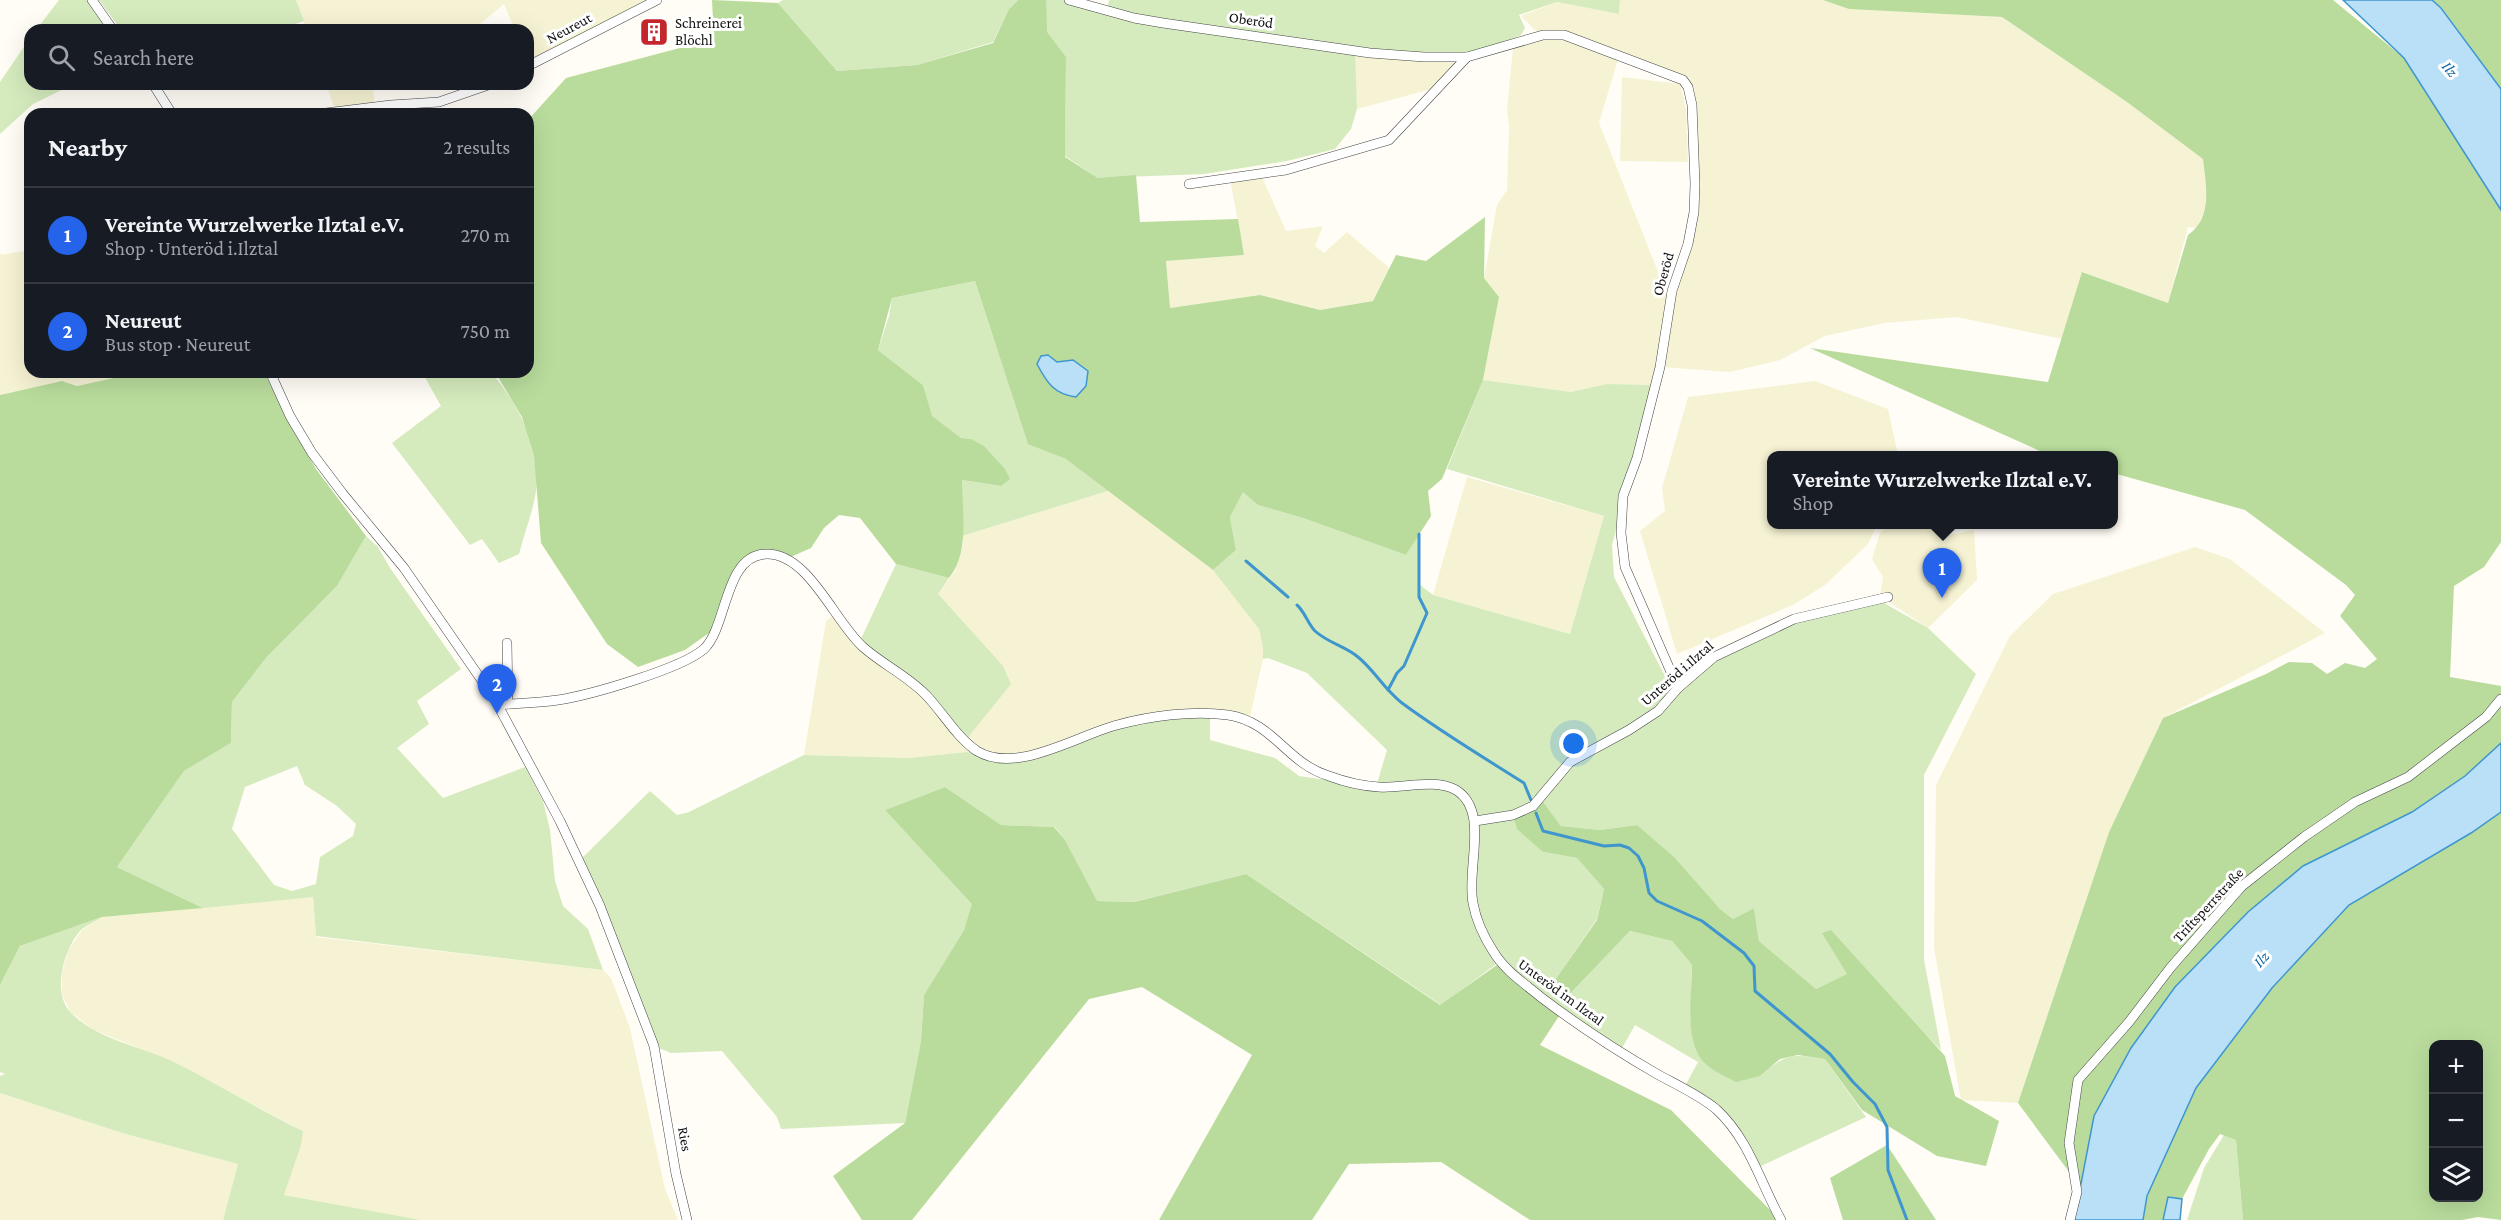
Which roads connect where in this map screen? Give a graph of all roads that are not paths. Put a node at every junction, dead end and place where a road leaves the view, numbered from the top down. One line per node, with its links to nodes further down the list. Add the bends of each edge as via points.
1 (92, 0): 4 (street)
2 (657, 0): 6 (street, Neureut)
3 (1069, 0): 5 (street, Oberöd, via 1134,18 1370,53)
4 (109, 24)
5 (1467, 57): 11 (street, via 1389,140 1286,170); 15 (street, Oberöd, via 1543,35 1564,35 1677,77 1688,87 1692,105 1694,212 1672,291 1660,367 1623,496 1621,532 1625,567)
6 (534, 63)
7 (157, 90): 9 (street)
8 (474, 90): 10 (street, via 439,102)
9 (168, 108)
10 (367, 108)
11 (1189, 184)
12 (273, 378): 17 (street, via 312,453 404,568)
13 (1888, 597): 15 (street, Unteröd i.Ilztal, via 1794,619 1714,657)
14 (507, 643): 17 (street)
15 (1678, 688): 18 (street, Unteröd i.Ilztal, via 1645,721 1570,762 1533,806 1513,815)
16 (2501, 699): 21 (street, Triftsperrstraße, via 2486,717 2408,777 2355,802 2242,886 2171,967 2078,1080 2068,1143 2077,1192)
17 (503, 705): 18 (street, via 585,694 645,677 702,650 712,638 729,589 745,562 760,554 778,555 810,579 864,648 914,683 977,751 1023,757 1119,724 1189,715 1227,715 1269,732 1293,757 1318,773 1376,787 1435,785 1455,790 1470,804); 19 (street, Ries, via 600,906 654,1046)
18 (1475, 821): 20 (street, Unteröd im Ilztal, via 1473,904 1484,935 1505,969 1616,1049 1713,1106 1743,1139)
19 (687, 1220)
20 (1780, 1220)
21 (2070, 1220)

